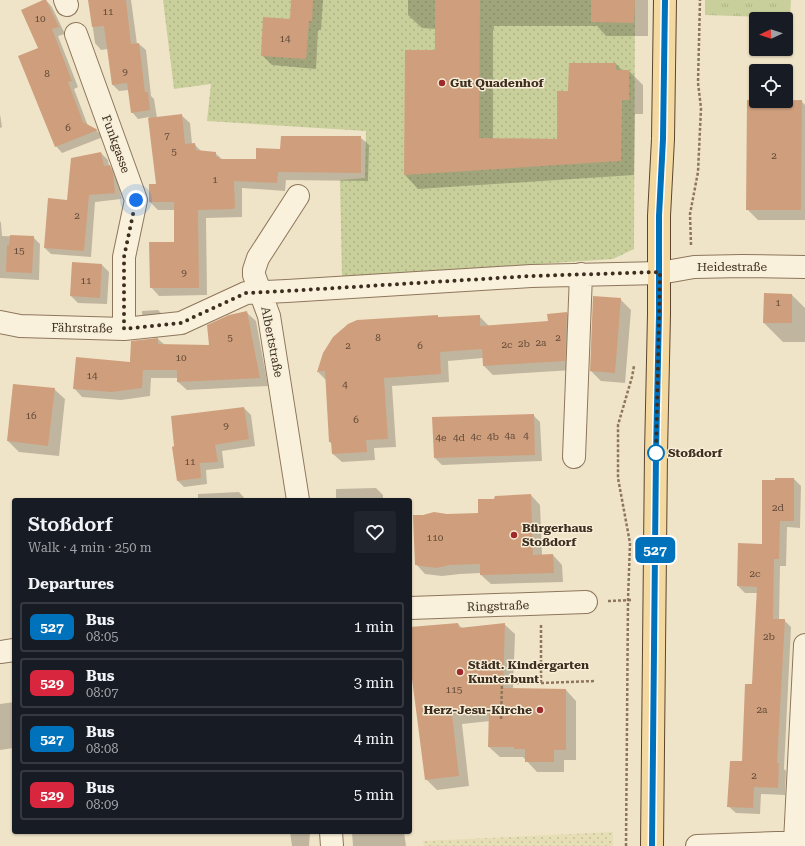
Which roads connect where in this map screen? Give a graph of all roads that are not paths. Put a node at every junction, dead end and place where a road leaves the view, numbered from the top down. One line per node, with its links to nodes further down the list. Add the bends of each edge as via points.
1 (665, 0): 5 (main road, via 659,216)
2 (76, 34): 9 (street, Funkgasse, via 136,200 124,257)
3 (298, 196): 7 (street, Albertstraße, via 258,258 254,275)
4 (805, 268): 5 (street, Heidestraße, via 694,267)
5 (660, 272): 6 (street, Fährstraße); 20 (main road)
6 (581, 274): 7 (street, Fährstraße); 10 (street)
7 (260, 291): 9 (street, Fährstraße, via 246,293 181,323); 11 (street, Albertstraße, via 269,316)
8 (0, 322): 9 (street, Fährstraße, via 20,326)
9 (124, 329)
10 (574, 457)
11 (298, 498)
12 (586, 602): 13 (street, Ringstraße)
13 (412, 608)
14 (805, 645): 18 (street)
15 (12, 650): 16 (street)
16 (0, 652)
17 (331, 834): 19 (street)
18 (800, 842): 21 (street)
19 (332, 846)
20 (652, 846)
21 (697, 846)

